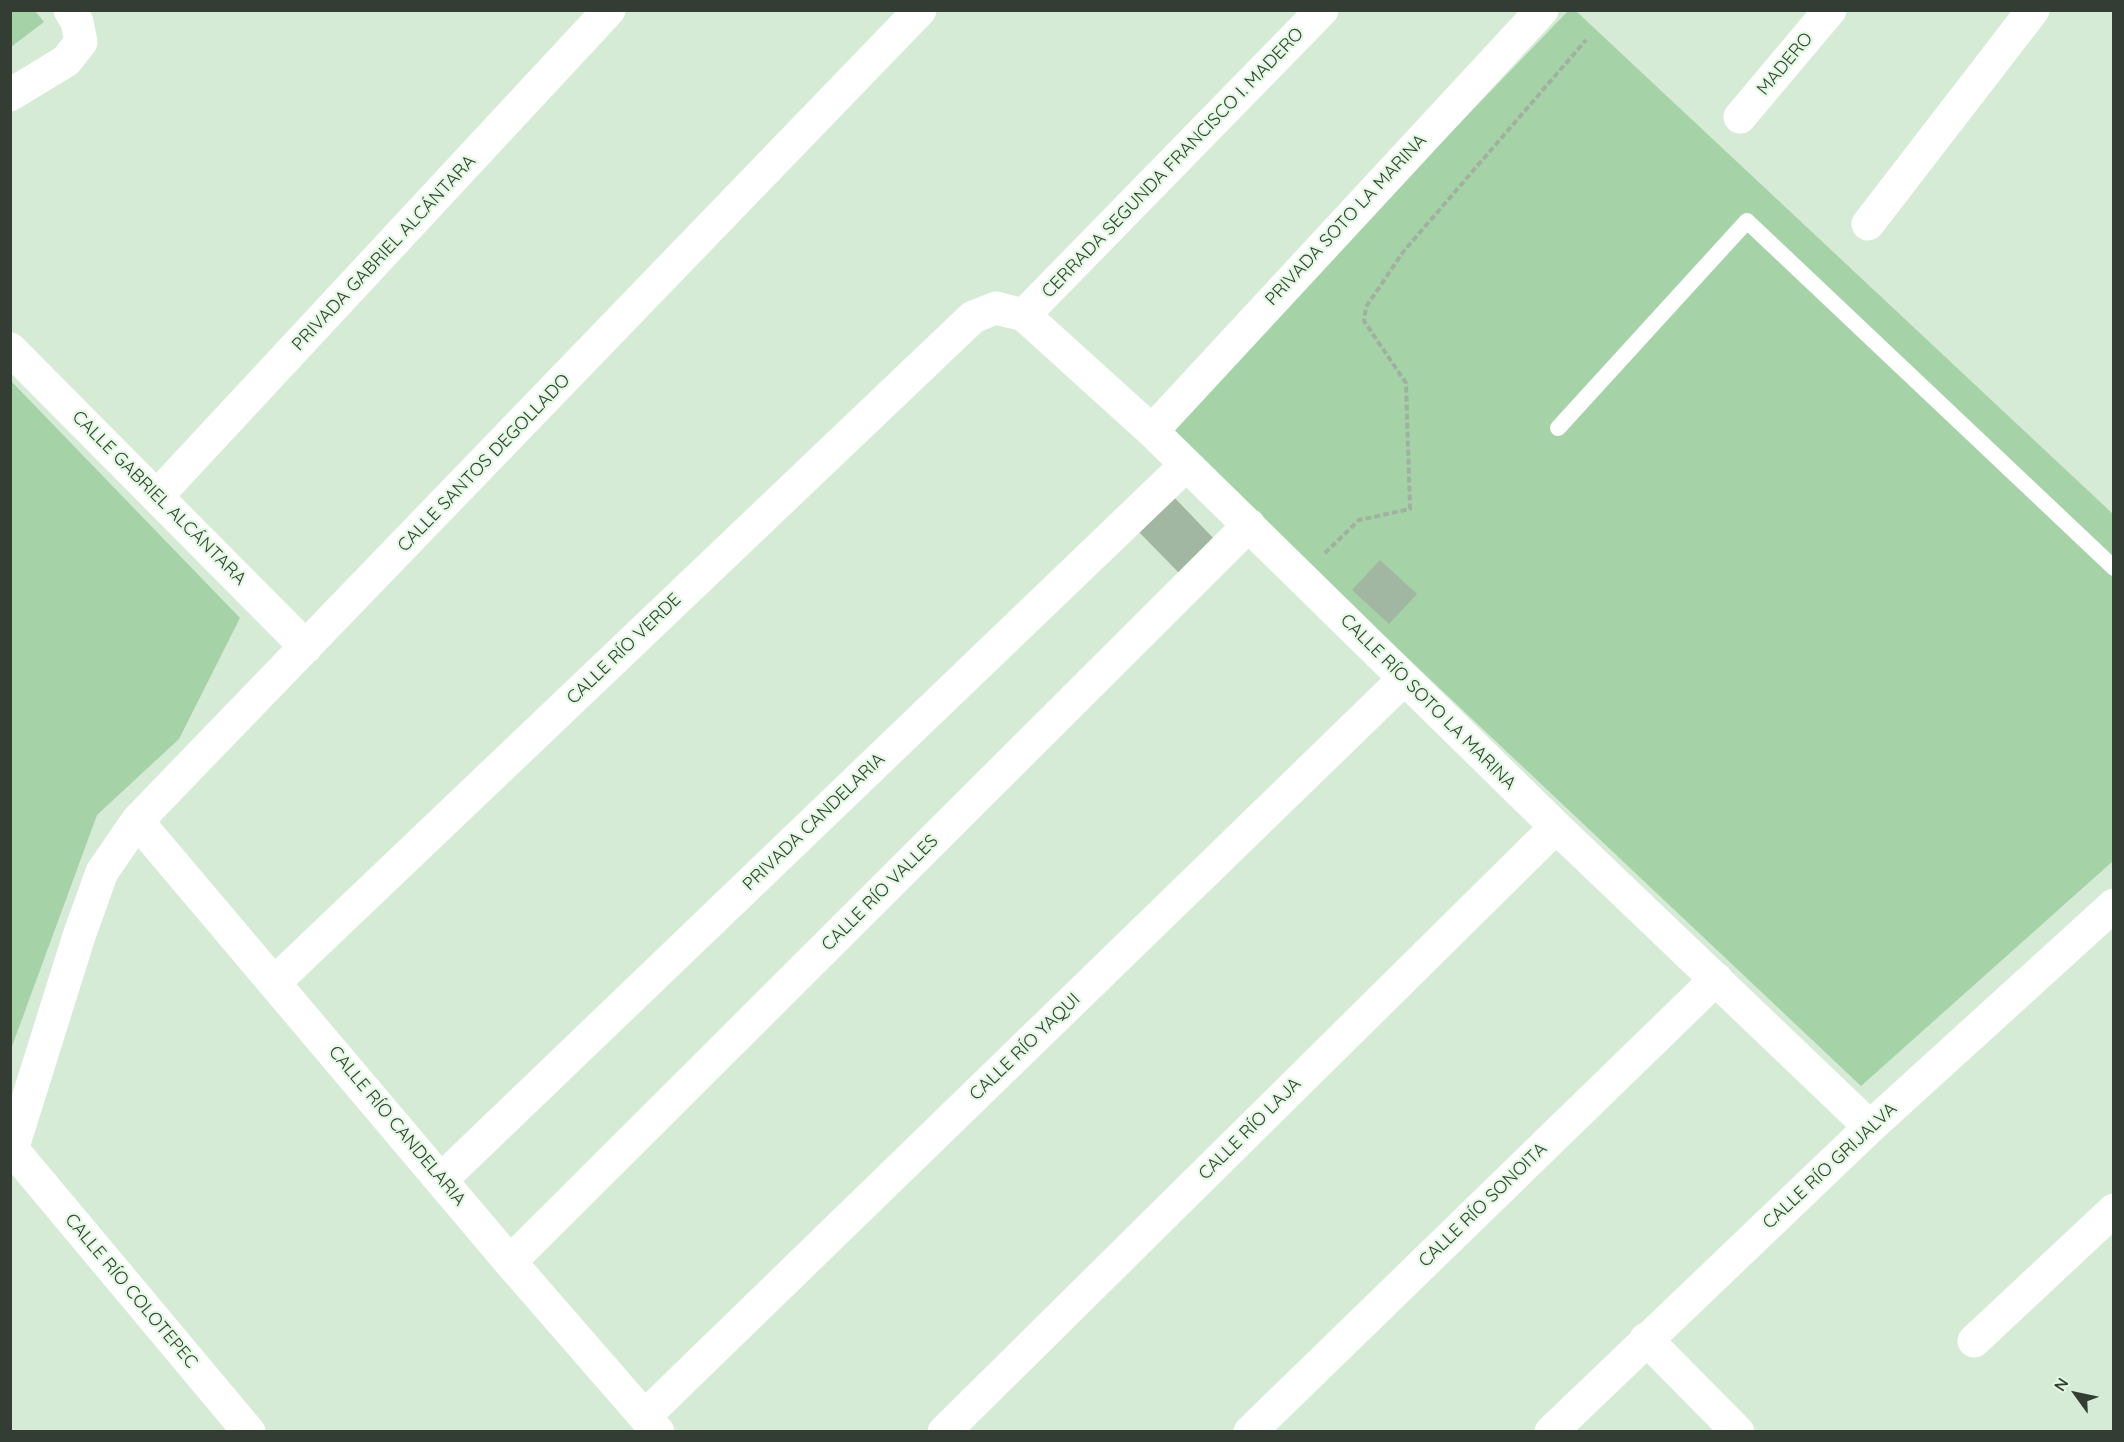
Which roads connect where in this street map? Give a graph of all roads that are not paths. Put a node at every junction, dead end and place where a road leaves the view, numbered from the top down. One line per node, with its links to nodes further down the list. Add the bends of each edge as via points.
1 (70, 10): 8 (street, via 81,42 66,61)
2 (609, 10): 17 (street, PRIVADA GABRIEL ALCÁNTARA)
3 (920, 10): 20 (street, CALLE SANTOS DEGOLLADO)
4 (1322, 10): 11 (street, CERRADA SEGUNDA FRANCISCO I. MADERO)
5 (1542, 10): 15 (street, PRIVADA SOTO LA MARINA)
6 (1830, 10): 9 (street, MADERO)
7 (2033, 10): 10 (street)
8 (10, 95)
9 (1740, 117)
10 (1868, 224)
11 (1024, 315): 12 (street, CALLE RÍO SOTO LA MARINA, via 996,308); 15 (street, CALLE RÍO SOTO LA MARINA)
12 (973, 317): 26 (street, CALLE RÍO VERDE)
13 (10, 349): 17 (street, CALLE GABRIEL ALCÁNTARA)
14 (1558, 428): 19 (lane, via 1747,221)
15 (1152, 431): 16 (street, CALLE RÍO SOTO LA MARINA)
16 (1186, 465): 18 (street, CALLE RÍO SOTO LA MARINA); 29 (street, PRIVADA CANDELARIA)
17 (158, 495): 20 (street, CALLE GABRIEL ALCÁNTARA)
18 (1249, 525): 21 (street, CALLE RÍO SOTO LA MARINA); 31 (street, CALLE RÍO VALLES)
19 (2114, 567)
20 (306, 647): 22 (street, CALLE SANTOS DEGOLLADO)
21 (1404, 678): 23 (street, CALLE RÍO SOTO LA MARINA); 34 (street, CALLE RÍO YAQUI)
22 (136, 820): 26 (street, CALLE RÍO CANDELARIA); 28 (street, CALLE SANTOS DEGOLLADO, via 102,872)
23 (1556, 827): 25 (street, CALLE RÍO SOTO LA MARINA); 36 (street, CALLE RÍO LAJA)
24 (2114, 905): 27 (street, CALLE RÍO GRIJALVA)
25 (1716, 979): 27 (street, CALLE RÍO SOTO LA MARINA); 37 (street, CALLE RÍO SONOITA)
26 (275, 982): 29 (street, CALLE RÍO CANDELARIA)
27 (1870, 1127): 32 (street, CALLE RÍO GRIJALVA)
28 (12, 1153): 35 (street, CALLE RÍO COLOTEPEC)
29 (442, 1179): 31 (street, CALLE RÍO CANDELARIA)
30 (2114, 1210): 33 (street)
31 (510, 1262): 34 (street, CALLE RÍO CANDELARIA)
32 (1646, 1339): 38 (street, CALLE RÍO GRIJALVA); 39 (street)
33 (1974, 1341)
34 (651, 1424)
35 (249, 1431)
36 (944, 1431)
37 (1250, 1431)
38 (1551, 1431)
39 (1738, 1431)

